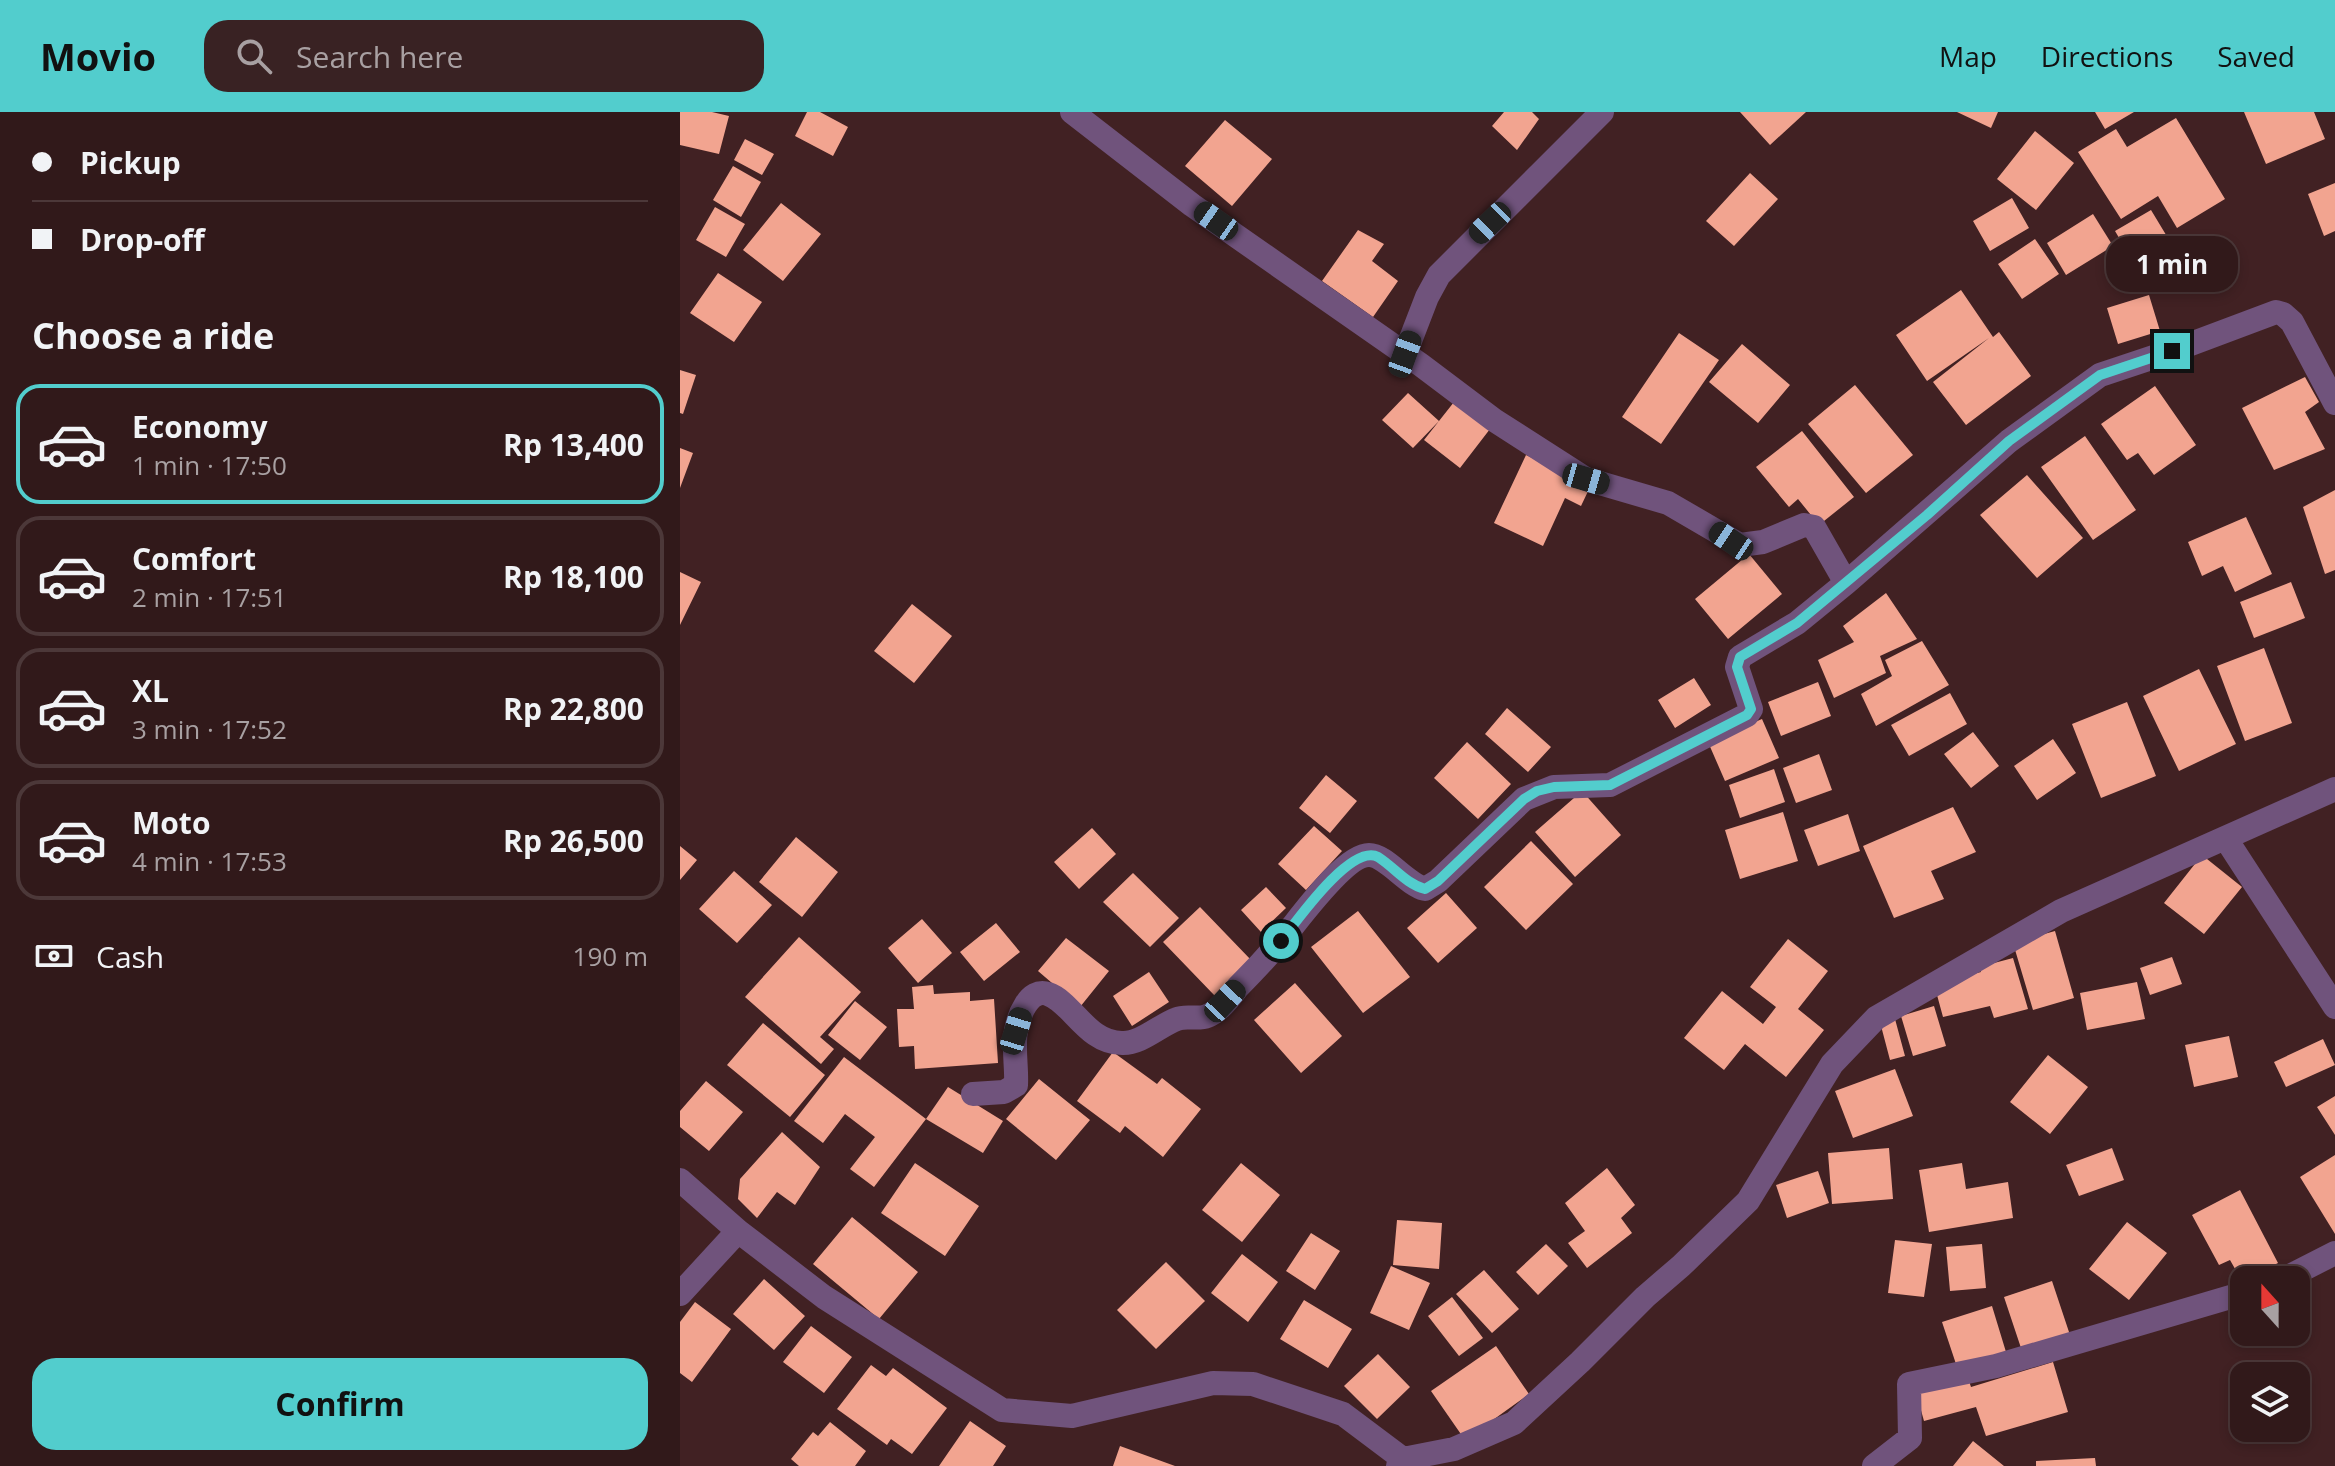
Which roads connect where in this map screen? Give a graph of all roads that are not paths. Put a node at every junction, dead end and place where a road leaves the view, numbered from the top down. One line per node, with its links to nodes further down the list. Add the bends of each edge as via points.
1 (1072, 112): 3 (street, via 1192,205)
2 (1602, 112): 3 (street, via 1439,275)
3 (1405, 354): 5 (street, via 1586,479 1668,503 1740,545 1763,542 1799,526 1814,527)
4 (2335, 403): 5 (street, via 2292,322 2276,312 2100,375 2009,441)
5 (1846, 583): 9 (street, via 1797,623 1740,657 1737,667 1751,709 1747,715 1610,785 1537,791 1425,889 1378,858 1354,860 1207,1016 1180,1018 1123,1044 1103,1038 1056,999 1038,993 1031,997 1016,1031 1016,1085 1004,1092)
6 (2335, 789): 7 (street)
7 (2226, 839): 8 (street); 16 (street, via 2061,911 1876,1018 1832,1064 1748,1201 1580,1362 1514,1423 1454,1449)
8 (2335, 1007)
9 (973, 1094)
10 (680, 1180): 11 (street)
11 (738, 1231): 14 (street); 16 (street, via 824,1297 1002,1410 1072,1416 1213,1383 1253,1384 1343,1414)
12 (2335, 1253): 13 (street)
13 (2309, 1266)
14 (680, 1294)
15 (2230, 1297): 17 (street, via 1996,1366 1909,1384 1910,1438)
16 (1401, 1463)
17 (1874, 1466)

